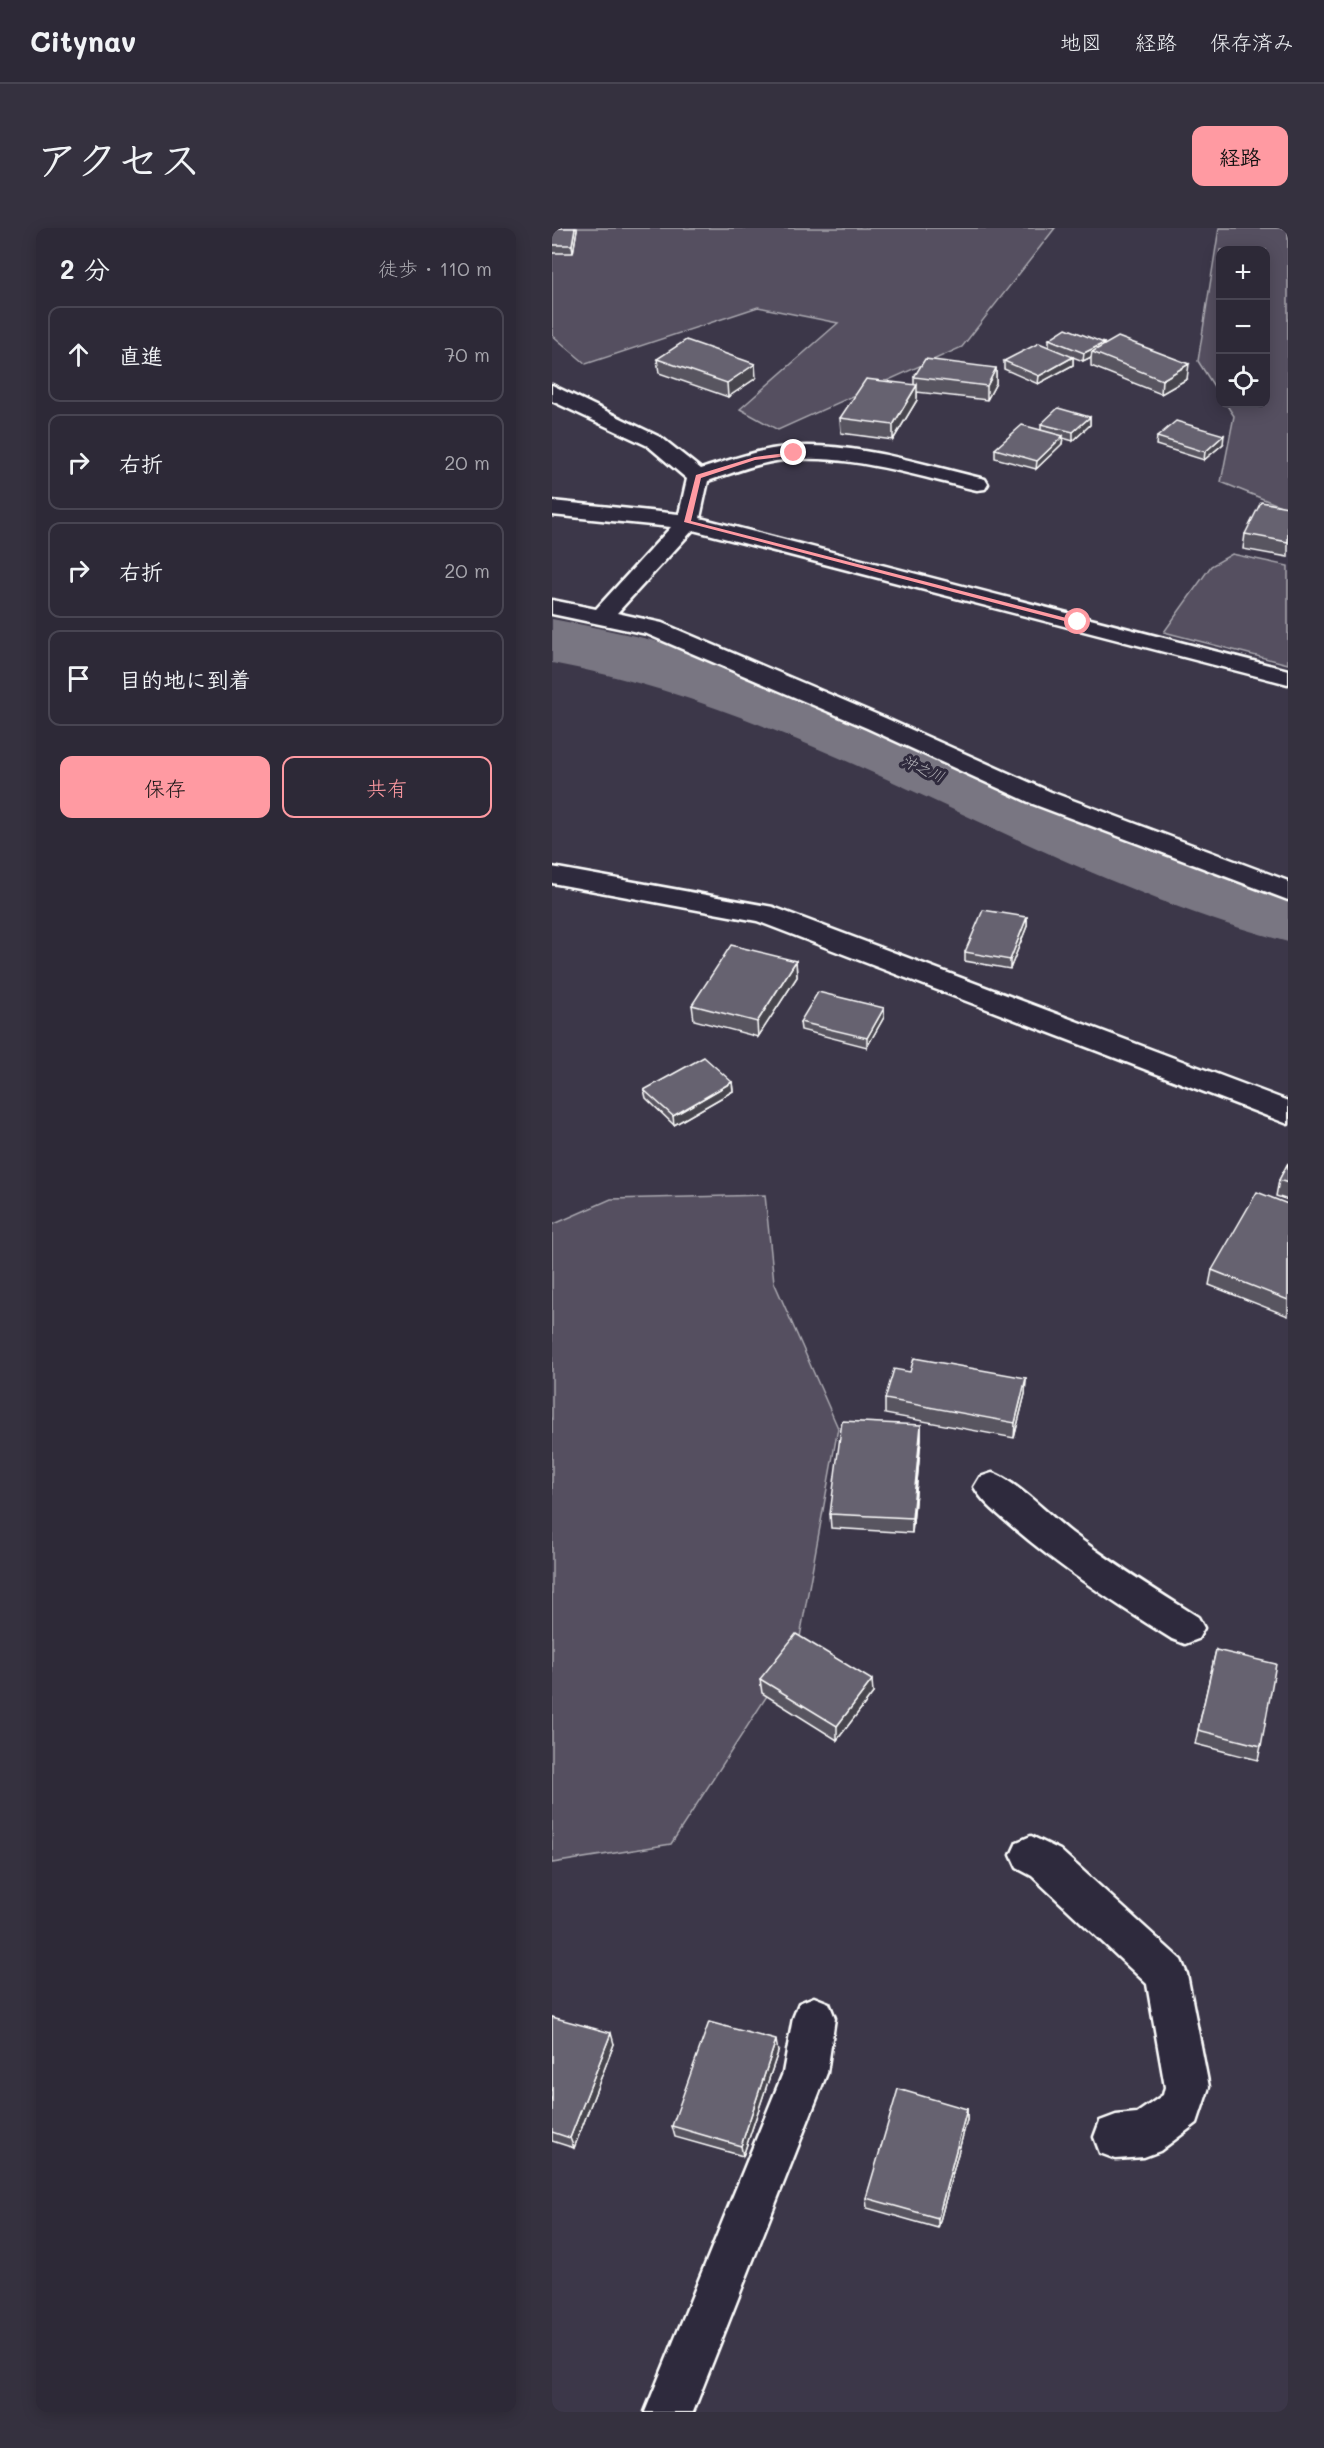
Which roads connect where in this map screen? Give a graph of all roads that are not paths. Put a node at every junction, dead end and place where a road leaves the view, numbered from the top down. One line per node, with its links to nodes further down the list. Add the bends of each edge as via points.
1 (552, 391): 2 (street, via 654,442)
2 (698, 477): 3 (street, via 755,459 794,453 826,454); 5 (street)
3 (977, 484)
4 (552, 508): 5 (street)
5 (688, 522): 7 (street); 8 (street)
6 (552, 607): 7 (street)
7 (602, 616): 10 (street, via 654,628 1042,798)
8 (1288, 677)
9 (552, 875): 11 (street, via 763,913)
10 (1288, 891)
11 (1288, 1113)
12 (992, 1487): 13 (street, via 1030,1524)
13 (1185, 1628)
14 (1031, 1855): 16 (street, via 1046,1863 1166,1974 1187,2087 1182,2108 1144,2135)
15 (814, 2018): 17 (street, via 805,2073)
16 (1116, 2137)
17 (669, 2412)

